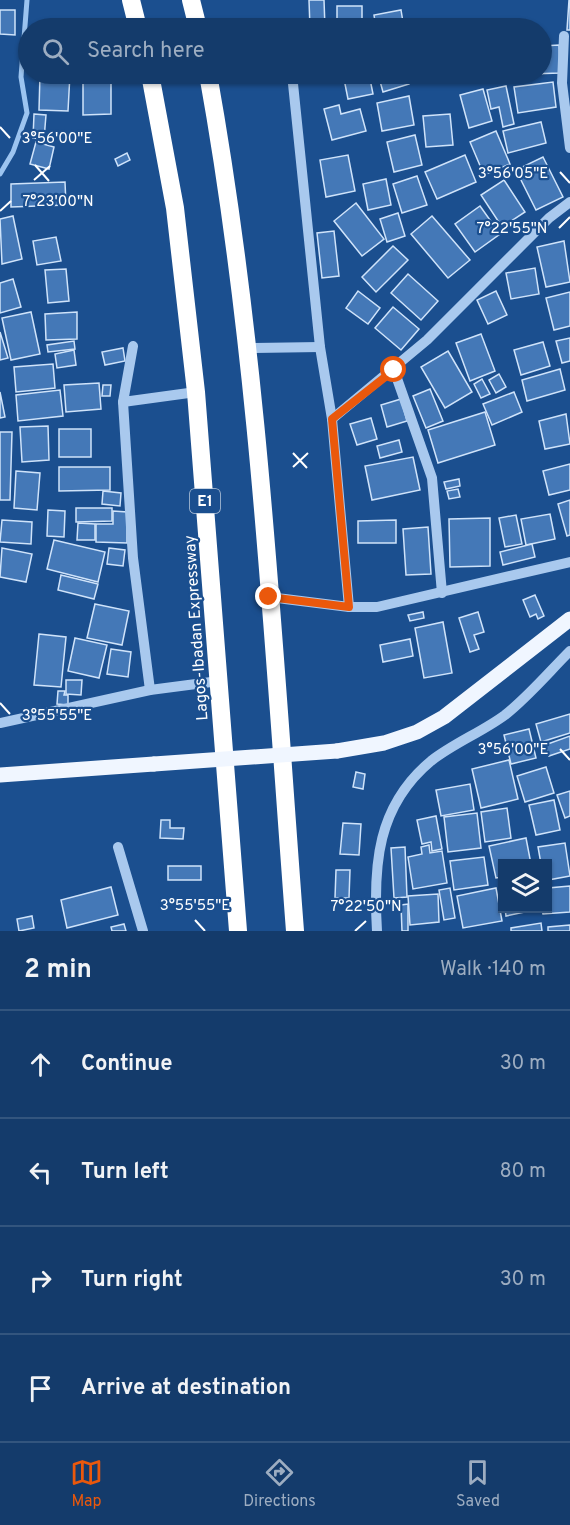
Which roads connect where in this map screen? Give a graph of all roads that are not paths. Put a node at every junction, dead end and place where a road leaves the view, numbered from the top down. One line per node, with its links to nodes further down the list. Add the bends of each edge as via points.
1 (131, 0): 3 (highway)
2 (191, 0): 4 (highway)
3 (136, 18)
4 (196, 18)
5 (564, 36): 9 (street, via 562,83)
6 (152, 84): 15 (highway, Lagos-Ibadan Expressway / E1, via 175,208)
7 (210, 84): 13 (highway)
8 (293, 84): 12 (street)
9 (570, 148)
10 (570, 202): 14 (street)
11 (133, 346): 16 (street)
12 (320, 347): 13 (street); 17 (street)
13 (248, 348): 20 (highway)
14 (394, 370): 17 (street); 19 (street, via 432,478)
15 (196, 392): 16 (street); 24 (highway, Lagos-Ibadan Expressway / E1)
16 (123, 402): 25 (street, via 133,558)
17 (332, 419): 21 (street)
18 (570, 562): 19 (street)
19 (442, 593): 21 (street, via 377,607)
20 (269, 597): 21 (street); 31 (highway)
21 (349, 607)
22 (570, 619): 27 (main road, bridge, via 444,717 417,732 384,743 337,751)
23 (570, 651): 32 (street, via 505,714 433,760 409,781 392,808 378,851)
24 (219, 681): 25 (street); 30 (highway, Lagos-Ibadan Expressway / E1)
25 (150, 690): 26 (street)
26 (0, 723)
27 (0, 776)
28 (118, 847): 29 (street)
29 (143, 931)
30 (238, 931)
31 (295, 931)
32 (377, 931)

